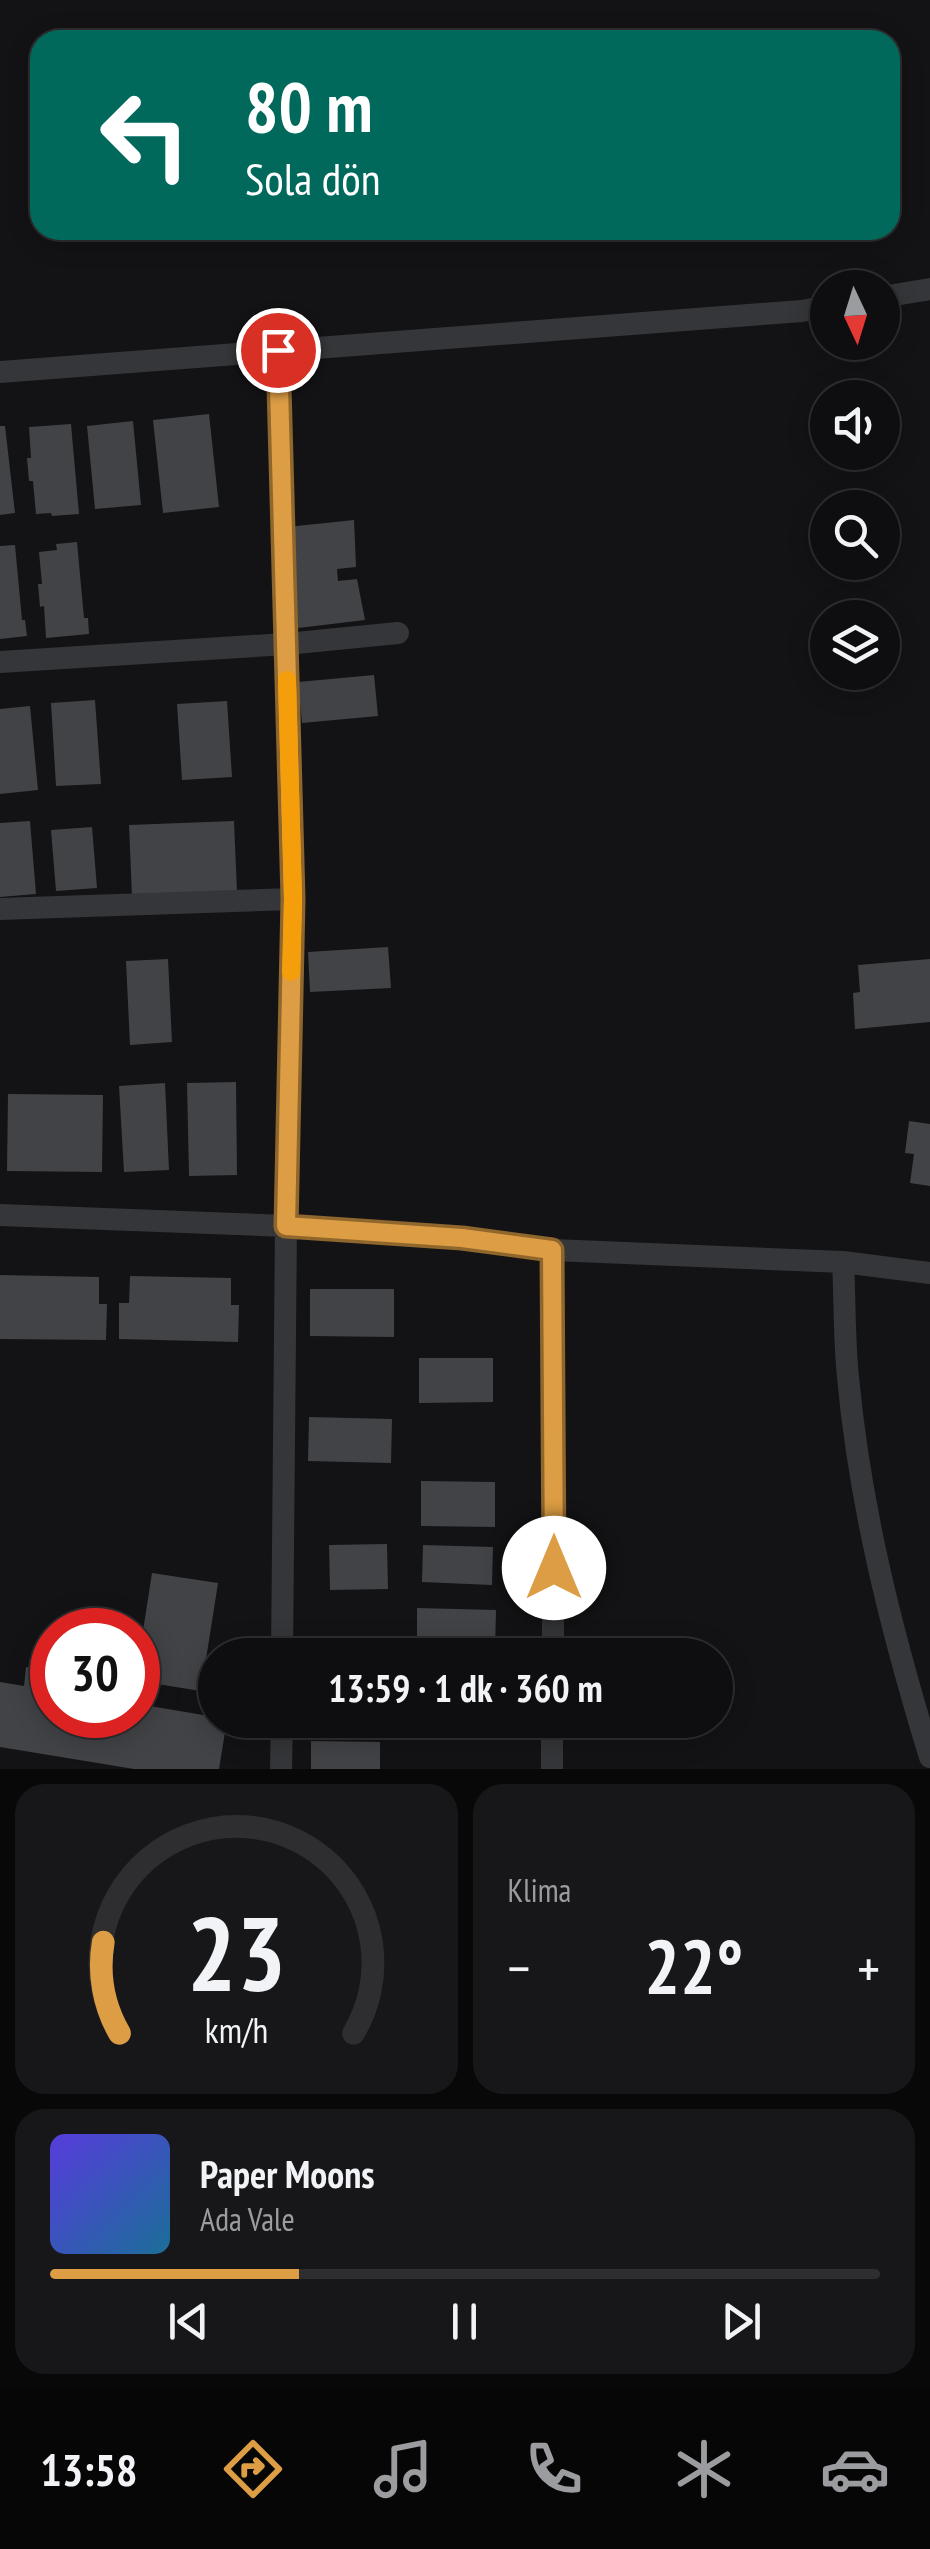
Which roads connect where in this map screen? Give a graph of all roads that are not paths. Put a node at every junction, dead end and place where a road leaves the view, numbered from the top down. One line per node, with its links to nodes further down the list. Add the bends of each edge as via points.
1 (930, 289): 2 (street)
2 (900, 294)
3 (810, 309): 4 (street)
4 (278, 350): 5 (street); 7 (street)
5 (0, 372)
6 (398, 633): 7 (street)
7 (286, 644): 8 (street); 9 (street)
8 (0, 662)
9 (293, 899): 10 (street); 12 (street)
10 (0, 909)
11 (0, 1215): 12 (street)
12 (286, 1226): 13 (street); 16 (street)
13 (552, 1250): 14 (street); 17 (street)
14 (843, 1262): 15 (street); 20 (street, via 847,1376 875,1552)
15 (930, 1273)
16 (282, 1638)
17 (553, 1638)
18 (282, 1738): 21 (street)
19 (552, 1738): 22 (street)
20 (930, 1757)
21 (281, 1769)
22 (552, 1769)

